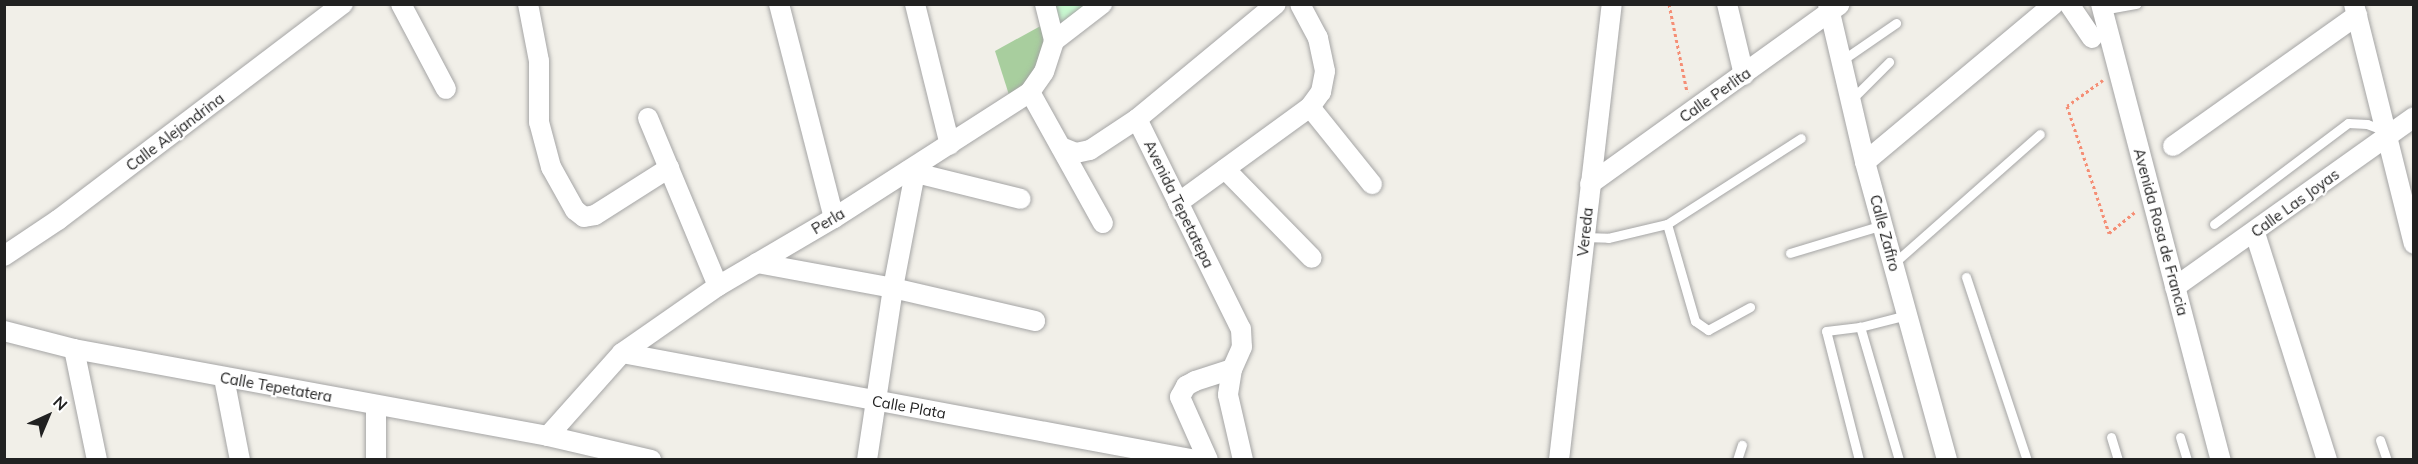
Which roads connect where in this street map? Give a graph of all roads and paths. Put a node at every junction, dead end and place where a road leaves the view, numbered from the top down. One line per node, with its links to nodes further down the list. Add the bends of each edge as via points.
1 (344, 4): 58 (street, Calle Alejandrina, via 58,220)
2 (401, 4): 26 (street)
3 (528, 4): 41 (street, via 538,61 539,122 550,167 574,210 584,218 595,215)
4 (779, 4): 49 (street)
5 (915, 4): 37 (street)
6 (1045, 4): 21 (street)
7 (1102, 4): 21 (street)
8 (1276, 4): 33 (street)
9 (1300, 4): 29 (street, via 1318,38 1325,71 1321,92)
10 (1612, 4): 45 (street, Vereda)
11 (1669, 4): 30 (path)
12 (1727, 4): 25 (street)
13 (2054, 4): 40 (street)
14 (2069, 4): 20 (street)
15 (2136, 4): 17 (lane)
16 (1832, 7): 22 (street, Calle Zafiro); 25 (street, Calle Perlita)
17 (2101, 7): 24 (street, Avenida Rosa de Francia)
18 (2356, 10): 34 (street); 38 (street)
19 (1896, 23): 22 (lane)
20 (2092, 38)
21 (1054, 41): 27 (street, Perla, via 1044,72)
22 (1841, 61): 28 (street, Calle Zafiro)
23 (1889, 62): 28 (lane)
24 (2118, 72): 47 (street, Avenida Rosa de Francia); 47 (path, via 2067,105 2109,232)
25 (1744, 75): 30 (street, Calle Perlita)
26 (446, 89)
27 (1030, 92): 37 (street, Perla); 39 (street)
28 (1851, 100): 40 (street, Calle Zafiro)
29 (1311, 107): 42 (street); 44 (street)
30 (1694, 110): 45 (street, Calle Perlita)
31 (2414, 117): 34 (street, Calle Las Joyas)
32 (648, 118): 41 (street)
33 (1137, 118): 39 (street, via 1090,150 1076,153); 48 (street, Avenida Tepetatepa)
34 (2386, 134): 52 (lane, via 2367,124 2348,123); 54 (street, Calle Las Joyas); 56 (street)
35 (2040, 135): 61 (lane)
36 (1801, 138): 51 (lane)
37 (950, 145): 43 (street, Perla)
38 (2173, 146)
39 (1061, 147): 50 (street)
40 (1865, 162): 53 (street, Calle Zafiro)
41 (669, 168): 63 (street)
42 (1225, 169): 48 (street); 59 (street)
43 (912, 172): 46 (street); 49 (street, Perla); 65 (street)
44 (1372, 184)
45 (1590, 184): 55 (street, Vereda)
46 (1021, 199)
47 (2152, 200): 64 (street, Avenida Rosa de Francia)
48 (1178, 203): 73 (street, Avenida Tepetatepa, via 1241,328 1242,347)
49 (834, 218): 60 (street, Perla)
50 (1103, 223)
51 (1667, 224): 55 (lane, via 1608,237); 66 (lane, via 1695,321 1708,330)
52 (2214, 224)
53 (1883, 225): 57 (lane); 61 (street, Calle Zafiro)
54 (2255, 232): 64 (street, Calle Las Joyas); 99 (street)
55 (1584, 237): 90 (street, Vereda)
56 (2414, 244)
57 (1790, 253)
58 (4, 256)
59 (1312, 258)
60 (757, 263): 63 (street, Perla); 65 (street)
61 (1893, 264): 67 (street, Calle Zafiro)
62 (1966, 277): 95 (lane)
63 (718, 286): 72 (street, Perla)
64 (2175, 287): 98 (street, Avenida Rosa de Francia)
65 (893, 288): 68 (street); 75 (street)
66 (1750, 308)
67 (1907, 315): 69 (lane); 94 (street, Calle Zafiro)
68 (1035, 321)
69 (1860, 327): 92 (lane, via 1826,331); 93 (lane)
70 (4, 331): 71 (street, Calle Tepetatera)
71 (74, 349): 74 (street, Calle Tepetatera); 82 (street)
72 (622, 353): 75 (street, Calle Plata); 77 (street, Perla)
73 (1232, 369): 88 (street, via 1195,381 1179,397); 89 (street, Avenida Tepetatepa, via 1228,395)
74 (224, 378): 76 (street, Calle Tepetatera); 83 (street)
75 (875, 401): 86 (street); 87 (street, Calle Plata)
76 (376, 405): 77 (street, Calle Tepetatera); 84 (street)
77 (548, 436): 85 (street, Calle Tepetatera)
78 (2111, 437): 96 (lane)
79 (2180, 437): 97 (lane)
80 (2380, 440): 100 (lane)
81 (1742, 445): 91 (lane)
82 (97, 459)
83 (240, 459)
84 (376, 459)
85 (651, 459)
86 (867, 459)
87 (1196, 459)
88 (1208, 459)
89 (1243, 459)
90 (1559, 459)
91 (1737, 459)
92 (1859, 459)
93 (1899, 459)
94 (1947, 459)
95 (2027, 459)
96 (2118, 459)
97 (2187, 459)
98 (2221, 459)
99 (2327, 459)
100 (2387, 459)

